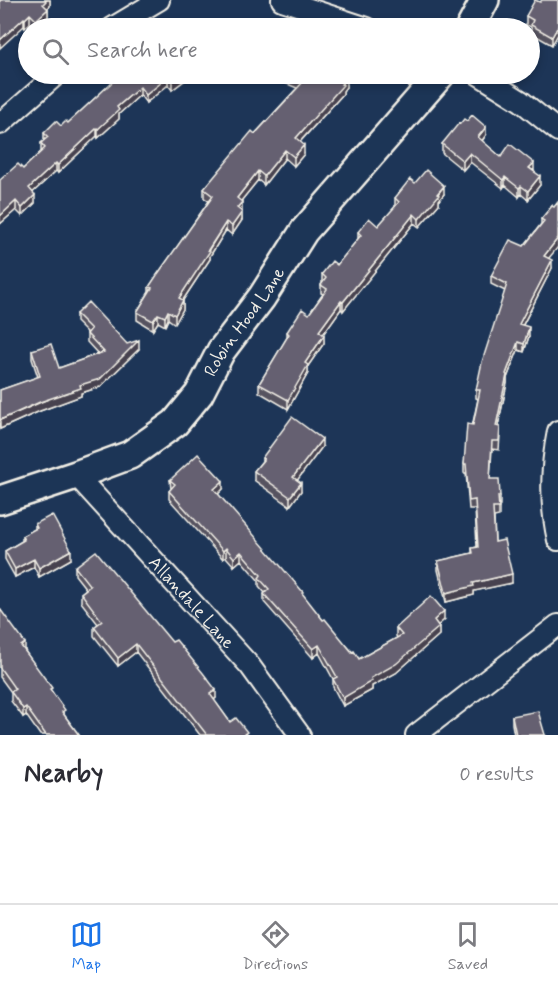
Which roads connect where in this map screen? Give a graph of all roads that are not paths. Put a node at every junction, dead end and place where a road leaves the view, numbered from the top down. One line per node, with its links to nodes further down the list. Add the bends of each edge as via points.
1 (159, 0): 4 (street)
2 (282, 0): 5 (street)
3 (485, 0): 6 (street)
4 (129, 18)
5 (337, 18)
6 (475, 18)
7 (46, 84): 10 (street)
8 (432, 84): 13 (street, Robin Hood Lane, via 304,231 262,297 221,351 200,394 175,423 130,455)
9 (494, 84): 11 (street)
10 (0, 124)
11 (558, 131)
12 (558, 431): 15 (street, via 553,459)
13 (76, 475): 14 (street, Robin Hood Lane); 17 (street, Allandale Lane, via 250,666)
14 (0, 500)
15 (558, 540)
16 (558, 625): 18 (street)
17 (300, 735)
18 (416, 735)

